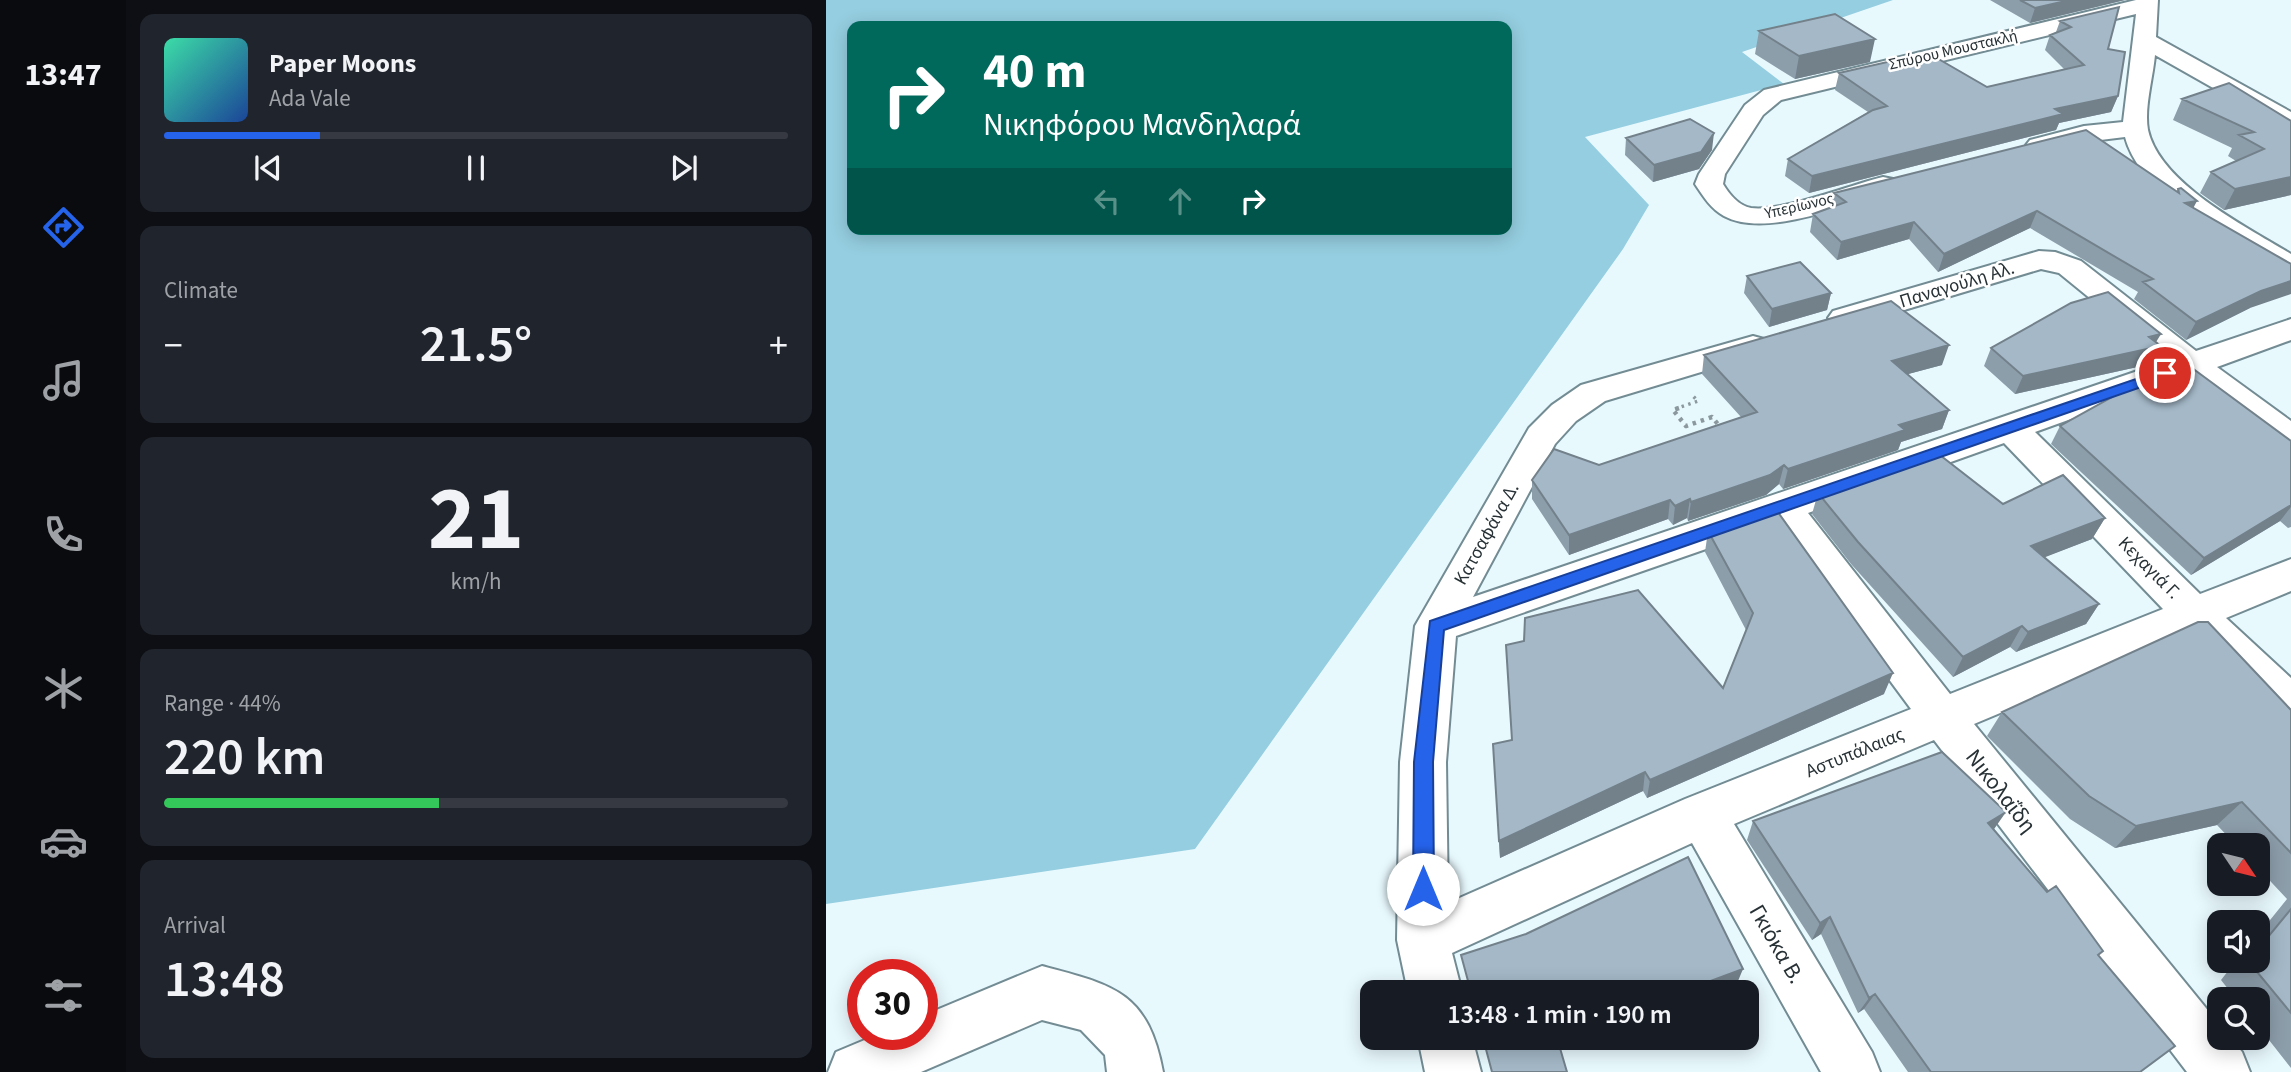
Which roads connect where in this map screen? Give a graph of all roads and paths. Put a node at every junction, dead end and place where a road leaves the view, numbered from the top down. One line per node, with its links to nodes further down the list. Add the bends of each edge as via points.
1 (2147, 2): 2 (street); 7 (street, Σπύρου Μουστακλή, via 1787,89 1762,101 1709,184 1716,198)
2 (2146, 41): 3 (street); 4 (street)
3 (2291, 122)
4 (2135, 128): 5 (street, via 2084,134); 8 (street, via 2140,151 2170,184)
5 (2019, 150)
6 (1902, 181): 7 (street, Υπερίωνος)
7 (1749, 216)
8 (2291, 267)
9 (1816, 327): 12 (street, Παναγούλη Αλ., via 2039,260 2055,261 2070,267)
10 (2291, 329): 12 (street)
11 (1776, 339): 13 (street)
12 (2191, 364): 14 (street); 16 (street)
13 (1671, 370): 15 (path, via 1698,401 1672,410 1686,426 1712,417); 20 (street, Κατσαφάνα Δ., via 1593,393 1541,437)
14 (2010, 428): 17 (street); 19 (street, Κεχαγιά Γ.)
15 (1730, 438)
16 (2291, 439)
17 (1783, 508): 20 (street); 22 (street, Νικολαΐδη)
18 (2291, 574): 19 (street, Αστυπάλαιας)
19 (2195, 615): 21 (street, Κεχαγιά Γ.); 22 (street, Αστυπάλαιας)
20 (1436, 626): 24 (street, Κατσαφάνα Δ., via 1423,762)
21 (2291, 706)
22 (1942, 718): 23 (street, Αστυπάλαιας); 31 (street, Νικολαΐδη)
23 (1702, 816): 24 (street, Αστυπάλαιας); 30 (street, Γκιόκα Β.)
24 (1423, 940): 25 (street, Κατσαφάνα Δ.)
25 (1432, 980)
26 (1448, 1050): 29 (street)
27 (856, 1072): 28 (street, via 1042,993 1096,1007 1130,1042)
28 (1135, 1072)
29 (1453, 1072)
30 (1852, 1072)
31 (2222, 1072)

